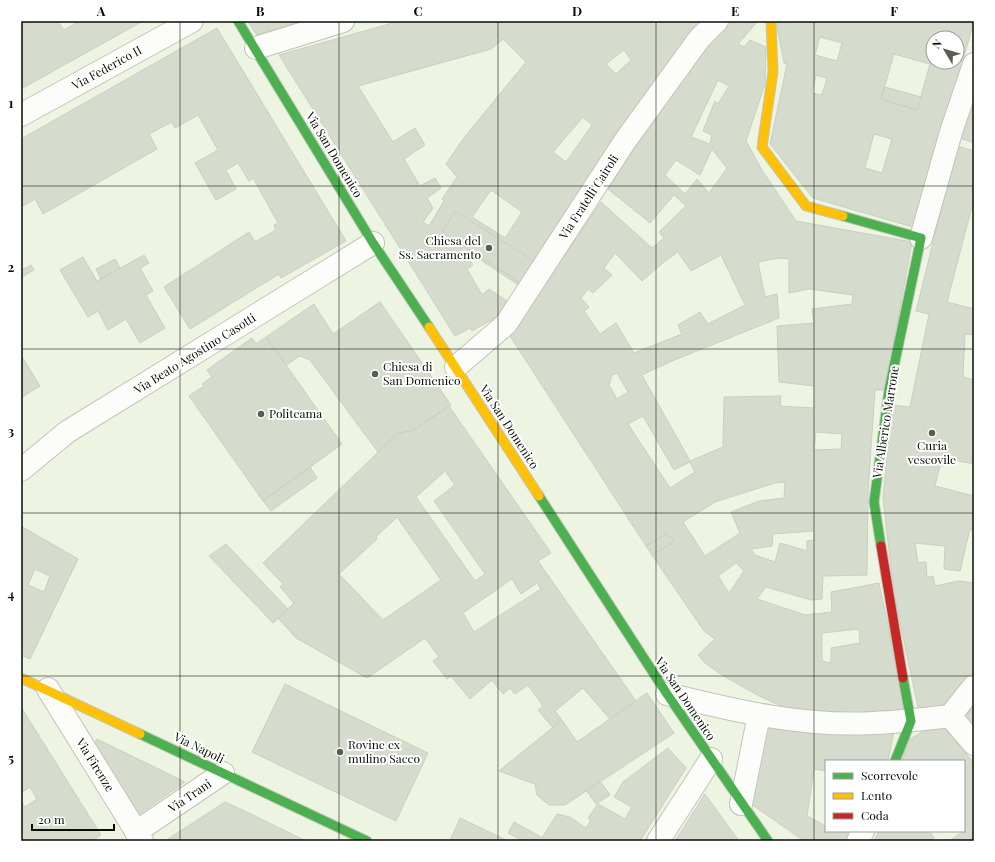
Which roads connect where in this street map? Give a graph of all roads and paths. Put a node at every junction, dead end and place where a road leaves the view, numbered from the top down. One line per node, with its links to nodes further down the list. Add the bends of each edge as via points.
1 (192, 21): 8 (street, Via Federico II)
2 (238, 21): 6 (street, Via San Domenico)
3 (343, 21): 6 (street)
4 (717, 21): 11 (street, Via Fratelli Cairoli, via 699,39 625,141 506,324)
5 (771, 21): 9 (street, via 773,72 762,147 806,206)
6 (256, 48): 10 (street, Via San Domenico)
7 (974, 64): 9 (street, Via Alberico Marrone, via 951,132)
8 (21, 115)
9 (921, 238): 19 (street, Via Alberico Marrone, via 889,390 874,502 892,621)
10 (373, 243): 11 (street, Via San Domenico); 12 (street, Via Beato Agostino Casotti, via 67,432)
11 (456, 367): 16 (street, Via San Domenico)
12 (21, 470)
13 (23, 681): 15 (street, Via Napoli)
14 (974, 686): 18 (street)
15 (48, 689): 23 (street, Via Napoli); 26 (street, Via Firenze)
16 (667, 694): 17 (street); 21 (street, Via San Domenico)
17 (759, 715): 19 (street, via 814,722 873,724); 24 (street)
18 (950, 716): 19 (street); 20 (street)
19 (911, 721): 22 (street)
20 (974, 744)
21 (711, 759): 24 (street, Via San Domenico); 28 (street)
22 (895, 760)
23 (223, 773): 26 (street, Via Trani); 27 (street, Via Napoli)
24 (741, 804): 29 (street, Via San Domenico)
25 (862, 832): 30 (street)
26 (139, 837)
27 (367, 841)
28 (658, 841)
29 (768, 841)
30 (858, 841)

